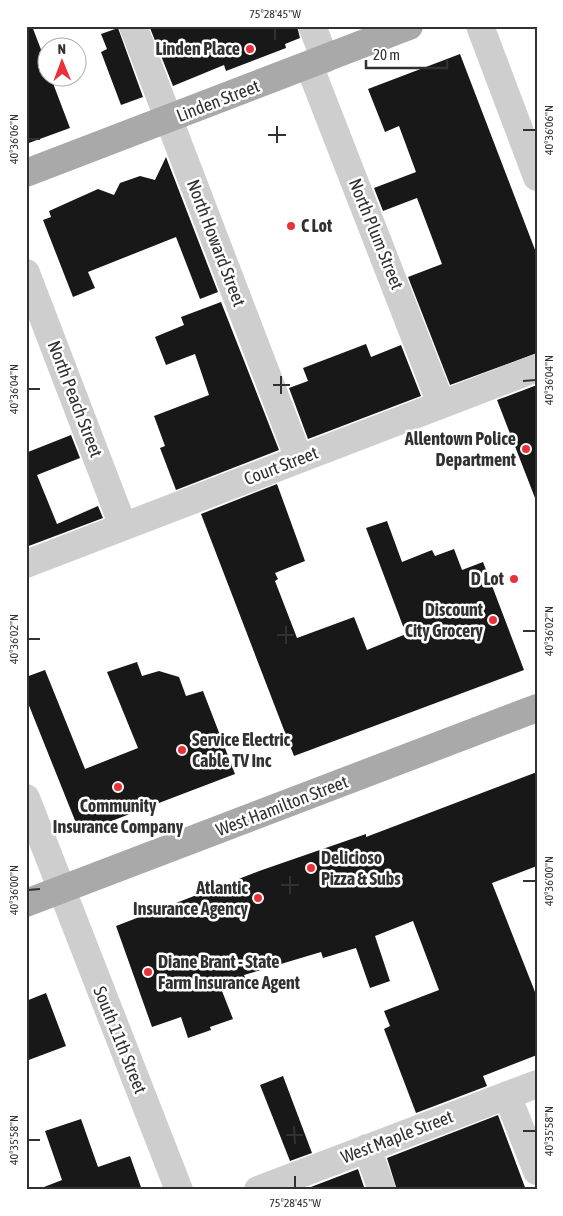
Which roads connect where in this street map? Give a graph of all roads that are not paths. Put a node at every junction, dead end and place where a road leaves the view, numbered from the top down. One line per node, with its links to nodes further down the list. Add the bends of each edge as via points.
1 (133, 26): 6 (street, North Howard Street)
2 (312, 26): 5 (street, North Plum Street)
3 (409, 26): 5 (main road, Linden Street)
4 (480, 26): 8 (street)
5 (317, 62): 6 (main road, Linden Street); 11 (street, North Plum Street)
6 (169, 120): 7 (main road, Linden Street); 12 (street, North Howard Street)
7 (26, 173)
8 (537, 177)
9 (26, 273): 13 (street, North Peach Street)
10 (537, 368): 11 (street, Court Street)
11 (442, 404): 12 (street, Court Street)
12 (299, 459): 13 (street, Court Street)
13 (123, 526): 14 (street, Court Street)
14 (26, 564)
15 (537, 708): 17 (main road, West Hamilton Street)
16 (26, 798): 17 (street, South 11th Street)
17 (60, 890): 18 (main road, West Hamilton Street); 23 (street, South 11th Street)
18 (26, 903)
19 (537, 1084): 20 (street, West Maple Street)
20 (507, 1095): 21 (street, West Maple Street); 22 (street)
21 (367, 1148): 24 (street, West Maple Street); 25 (street)
22 (537, 1171)
23 (179, 1190)
24 (258, 1190)
25 (382, 1190)

